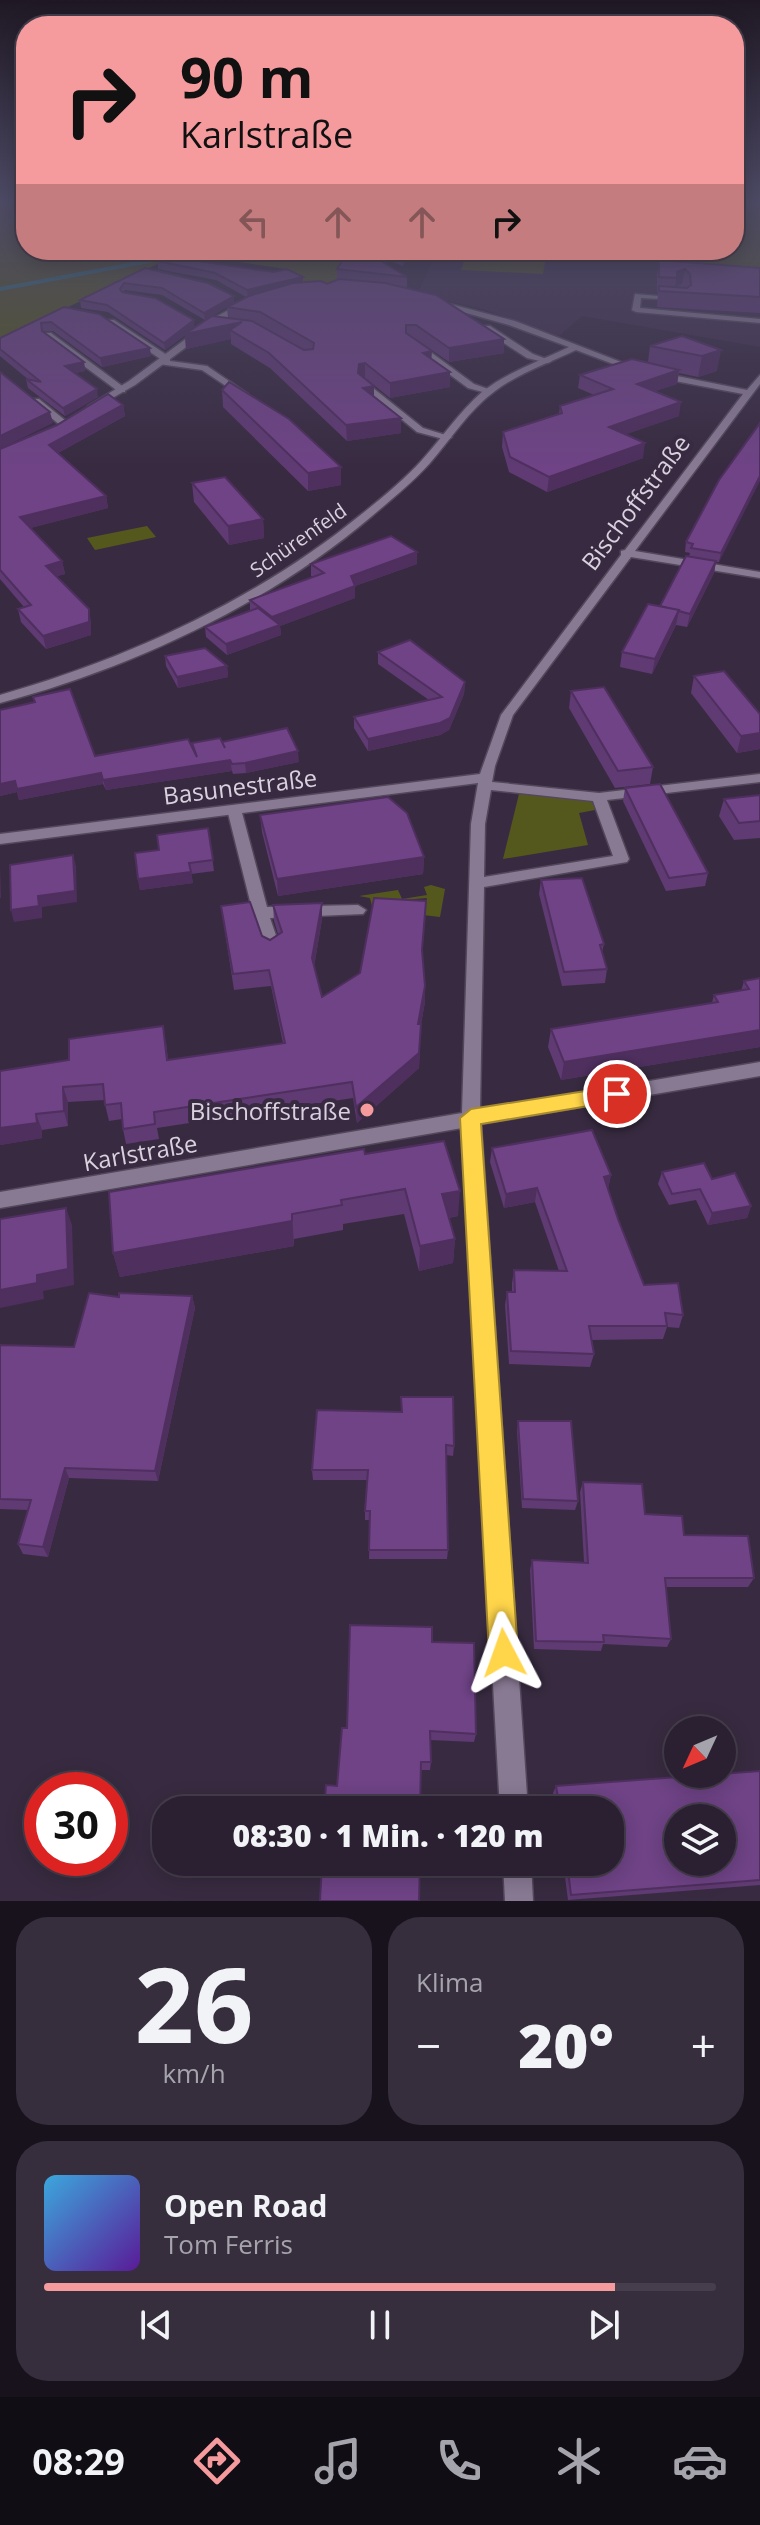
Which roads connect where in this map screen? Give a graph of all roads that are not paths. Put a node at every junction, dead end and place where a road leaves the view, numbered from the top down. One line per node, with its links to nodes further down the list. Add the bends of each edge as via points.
1 (681, 291): 9 (street, via 682,298 638,296 636,310)
2 (236, 298): 5 (street)
3 (419, 298): 14 (street)
4 (260, 299): 5 (street)
5 (247, 303): 10 (street)
6 (468, 316): 16 (street, via 530,356)
7 (103, 317): 15 (street)
8 (194, 321): 10 (street)
9 (760, 321)
10 (208, 326): 11 (street); 15 (street)
11 (226, 326)
12 (48, 335): 19 (street)
13 (411, 343): 20 (street, via 471,386)
14 (575, 347): 16 (street, Schürenfeld); 21 (street, via 645,372)
15 (164, 360): 19 (street); 23 (street, via 204,368)
16 (548, 361): 20 (street, Schürenfeld)
17 (760, 378): 21 (street, Bischoffstraße)
18 (363, 383): 28 (street, via 420,430)
19 (122, 390): 24 (street)
20 (490, 391): 28 (street, Schürenfeld)
21 (750, 393): 29 (street, Bischoffstraße)
22 (32, 398): 26 (street)
23 (256, 401)
24 (86, 410)
25 (74, 416): 26 (street)
26 (63, 423): 27 (street)
27 (50, 430)
28 (447, 437): 31 (street, Schürenfeld, via 406,481 340,535 253,593 92,669)
29 (625, 553): 30 (street); 33 (street, Bischoffstraße, via 507,715)
30 (760, 575)
31 (0, 699)
32 (760, 778): 34 (street, Basunestraße)
33 (485, 782): 34 (street, Basunestraße); 35 (street, Basunestraße); 37 (street, Bischoffstraße)
34 (599, 797): 37 (street, via 622,859)
35 (234, 809): 36 (street, Basunestraße); 39 (street)
36 (0, 839)
37 (476, 883): 42 (street, Bischoffstraße)
38 (358, 910): 39 (street)
39 (261, 913): 40 (street)
40 (272, 947)
41 (760, 1069): 42 (street, Karlstraße)
42 (471, 1118): 43 (street, Karlstraße); 44 (street, Bischoffstraße)
43 (0, 1200)
44 (513, 1796)
45 (518, 1876): 46 (street)
46 (519, 1901)

